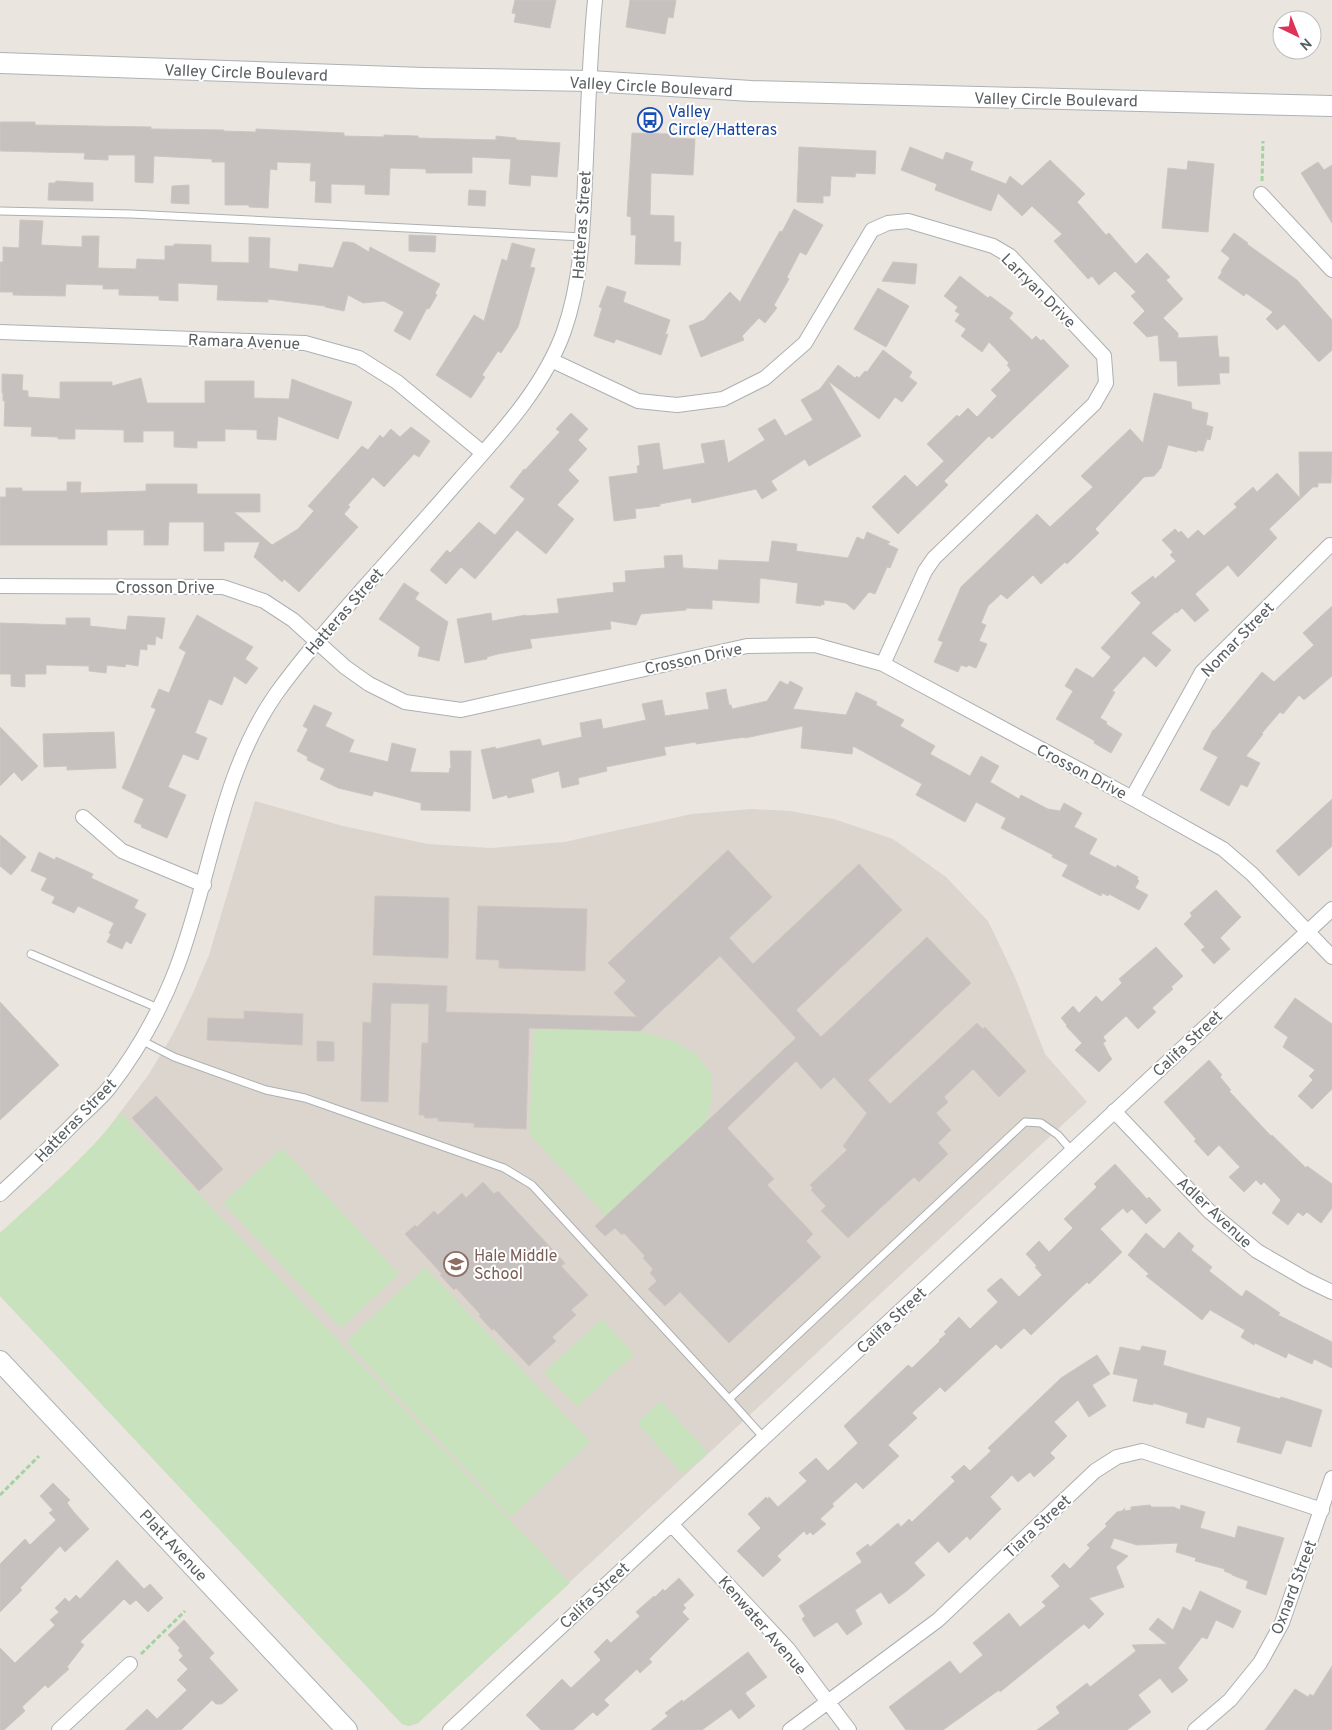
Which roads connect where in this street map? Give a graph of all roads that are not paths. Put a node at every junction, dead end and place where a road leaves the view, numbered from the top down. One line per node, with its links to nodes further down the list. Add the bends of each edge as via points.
1 (595, 0): 3 (street, Hatteras Street)
2 (0, 62): 3 (main road, Valley Circle Boulevard)
3 (590, 81): 4 (main road, Valley Circle Boulevard, via 751,91); 7 (street, Hatteras Street)
4 (1332, 106)
5 (1261, 194): 8 (street)
6 (0, 211): 7 (lane)
7 (583, 237): 10 (street, Hatteras Street, via 577,287 564,332)
8 (1332, 270)
9 (0, 332): 11 (street, Ramara Avenue, via 305,343 359,358 397,382)
10 (551, 360): 11 (street, Hatteras Street, via 527,399); 15 (street, Larryan Drive, via 638,401 677,405 724,399 765,378 805,343 872,230 888,222 908,221 993,246 1010,256 1104,356 1106,383 1094,404 934,558)
11 (483, 453): 14 (street, Hatteras Street)
12 (1330, 545): 16 (street, Nomar Street, via 1202,672)
13 (0, 586): 14 (street, Crosson Drive, via 223,587 264,601)
14 (318, 641): 15 (street, Crosson Drive, via 369,684 405,702 461,710 747,646 815,645); 18 (street, Hatteras Street, via 274,697 244,750)
15 (883, 664): 16 (street, Crosson Drive)
16 (1132, 798): 20 (street, Crosson Drive, via 1223,849 1252,874)
17 (82, 816): 18 (street, via 122,851)
18 (204, 885): 23 (street, Hatteras Street, via 177,968)
19 (1332, 909): 20 (street, Califa Street)
20 (1307, 932): 22 (street, Crosson Drive); 25 (street, Califa Street)
21 (31, 954): 23 (lane)
22 (1332, 957)
23 (158, 1008): 24 (street, Hatteras Street)
24 (141, 1040): 27 (street, Hatteras Street, via 108,1089); 30 (lane, via 174,1057 229,1077 266,1090 305,1098 504,1168 532,1185)
25 (1114, 1111): 26 (street, Califa Street); 28 (street, Adler Avenue, via 1222,1223 1257,1251)
26 (1072, 1151): 30 (lane, via 1041,1123 1025,1122); 31 (street, Califa Street)
27 (0, 1194)
28 (1332, 1292)
29 (0, 1361): 38 (main road, Platt Avenue)
30 (729, 1399): 31 (lane)
31 (764, 1438): 34 (street, Califa Street)
32 (1332, 1478): 33 (street, Oxnard Street)
33 (1322, 1510): 36 (street, Tiara Street, via 1142,1451 1117,1457 1095,1472 938,1620); 42 (street, Oxnard Street, via 1282,1622 1260,1662 1230,1700)
34 (671, 1524): 36 (street, Kenwater Avenue, via 773,1633); 39 (street, Califa Street)
35 (130, 1664): 37 (street)
36 (828, 1702): 40 (street, Tiara Street); 41 (street, Kenwater Avenue)
37 (60, 1730)
38 (347, 1730)
39 (450, 1730)
40 (790, 1730)
41 (849, 1730)
42 (1195, 1730)

